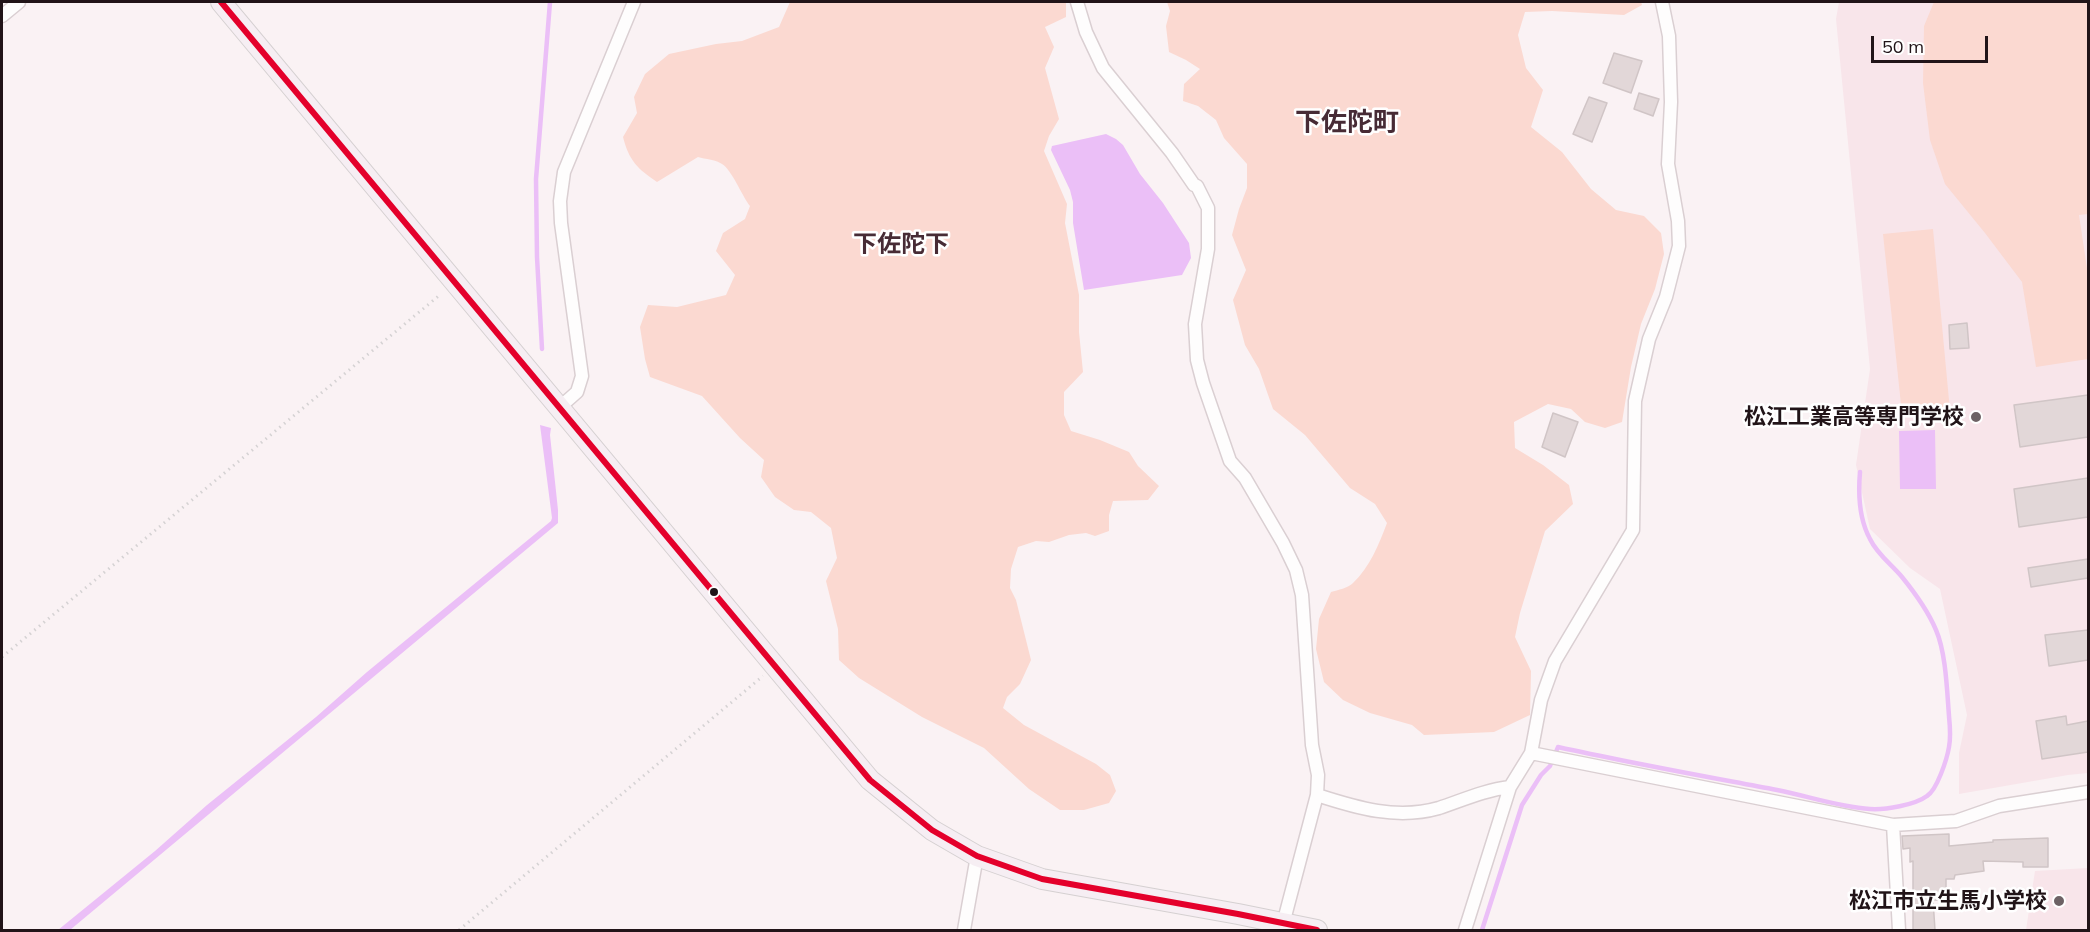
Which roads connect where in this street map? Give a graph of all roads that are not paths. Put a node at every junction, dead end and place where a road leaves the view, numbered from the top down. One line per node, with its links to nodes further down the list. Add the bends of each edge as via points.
1 (19, 2): 6 (street)
2 (221, 2): 7 (main road)
3 (634, 2): 7 (street, via 564,172 561,223 582,376 577,392)
4 (1077, 2): 11 (street, via 1103,68 1197,186 1208,208 1208,249 1195,324 1197,360 1230,461 1245,478 1296,570 1302,595)
5 (1662, 2): 8 (street, via 1669,36 1668,164 1679,246 1666,297 1649,339 1635,401 1633,530 1555,661 1541,700)
6 (2, 16)
7 (560, 407): 13 (main road, via 870,780 932,830)
8 (1531, 753): 9 (street); 12 (street)
9 (1510, 787): 11 (street, via 1403,814 1364,809); 17 (street)
10 (2088, 792): 12 (street, via 1999,806 1956,821)
11 (1317, 795): 14 (street)
12 (1893, 825): 18 (street)
13 (977, 856): 14 (main road, via 1042,879); 15 (street)
14 (1283, 924): 16 (main road)
15 (964, 930)
16 (1317, 930)
17 (1466, 930)
18 (1899, 930)

